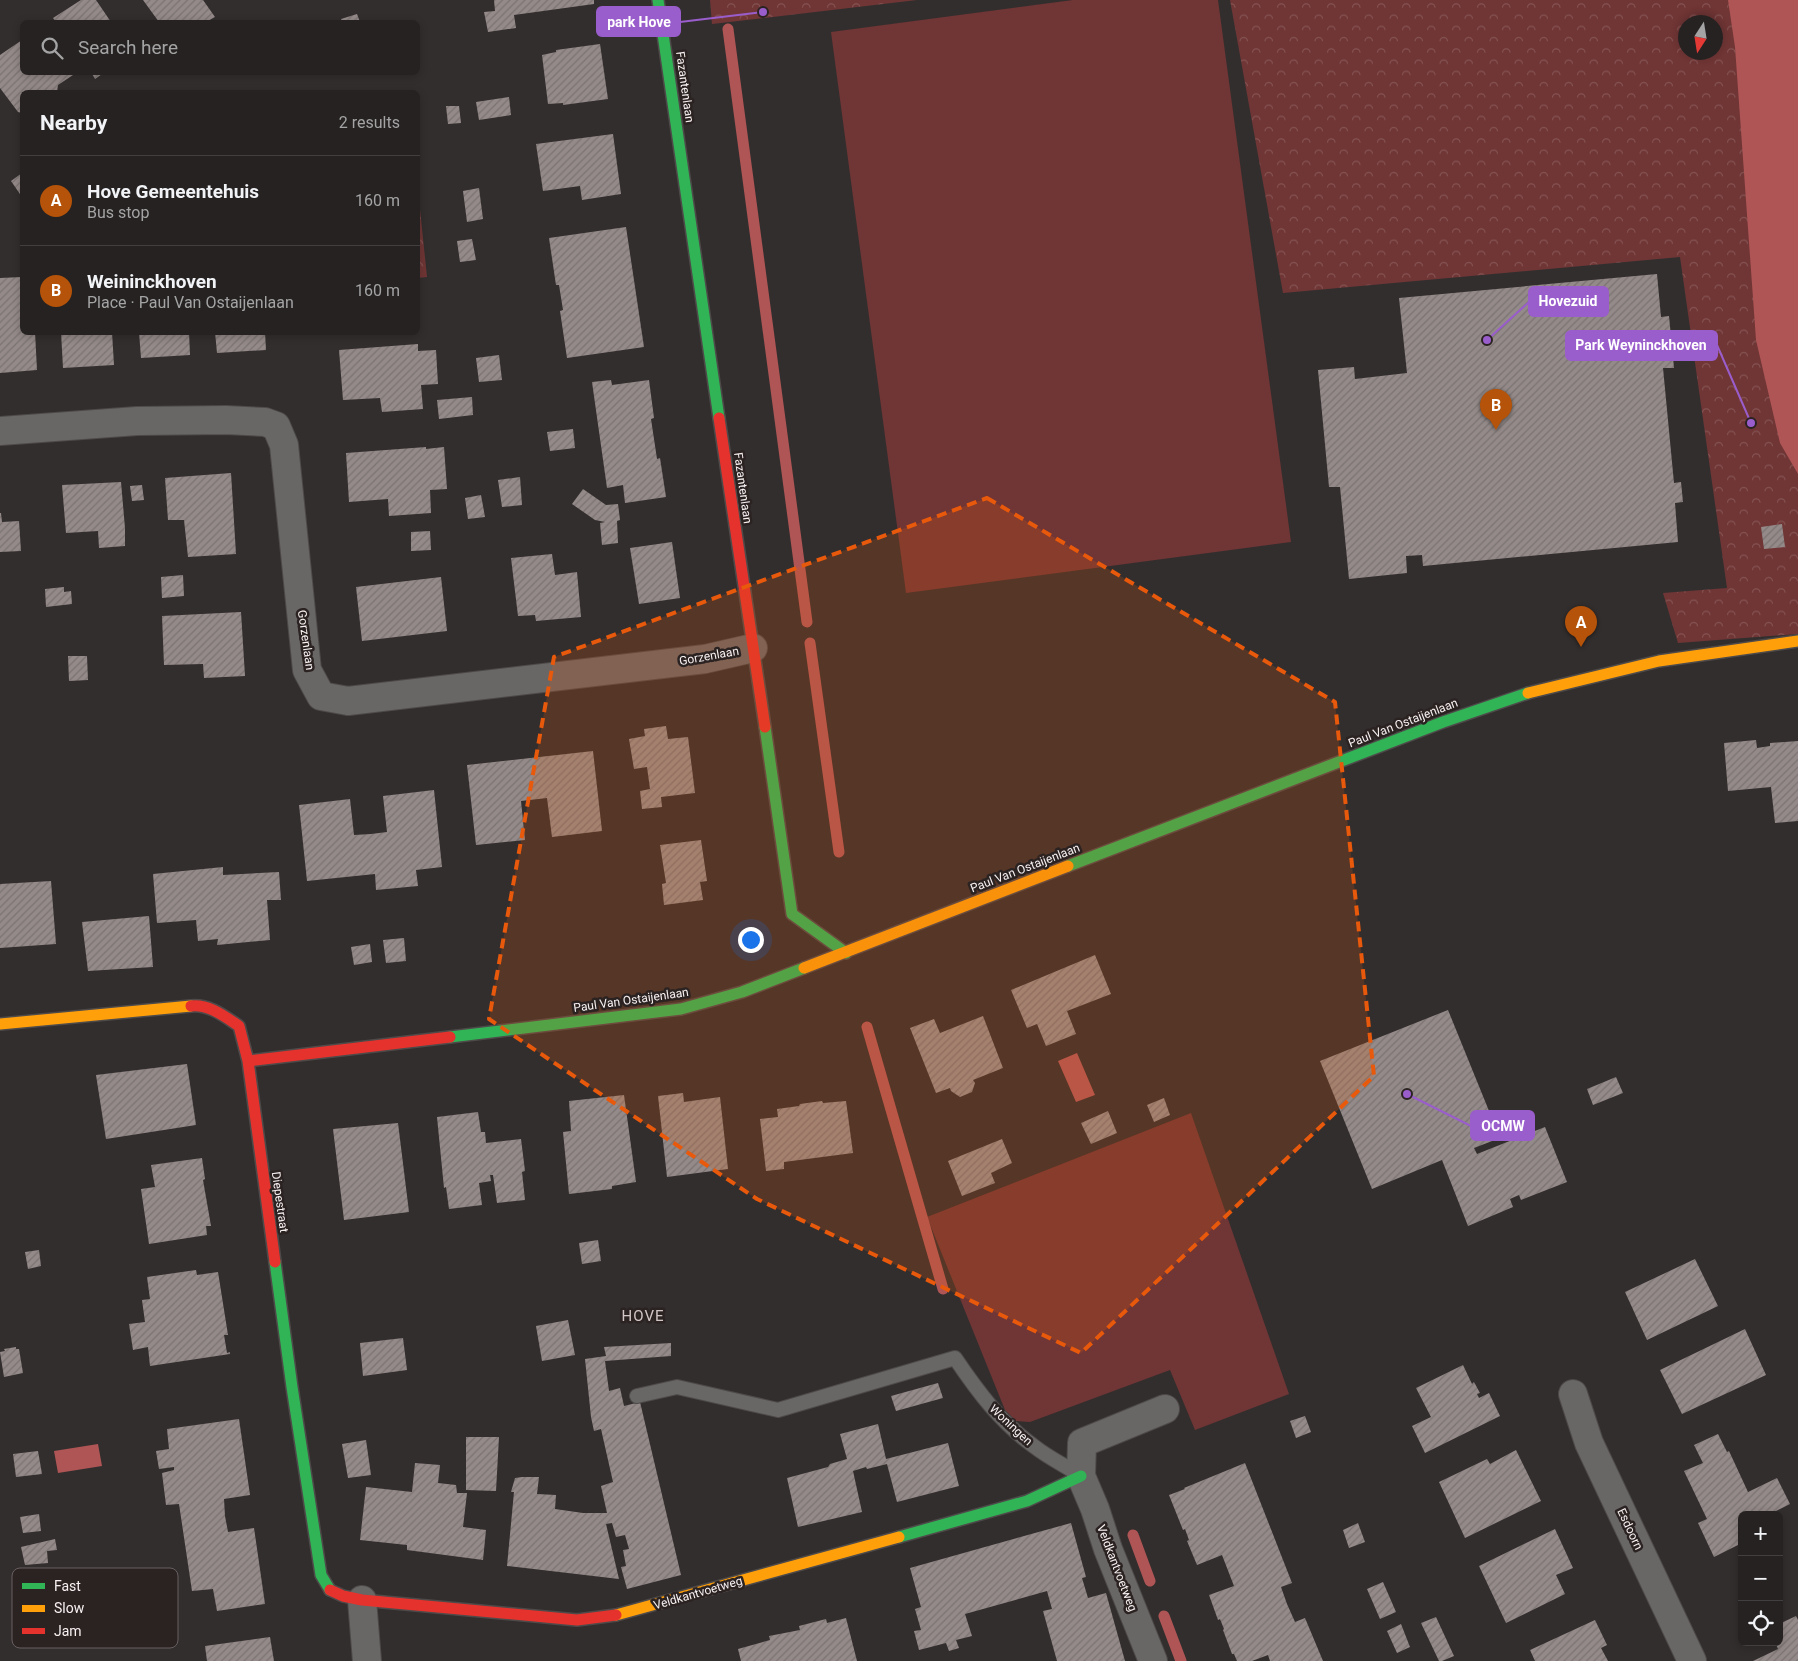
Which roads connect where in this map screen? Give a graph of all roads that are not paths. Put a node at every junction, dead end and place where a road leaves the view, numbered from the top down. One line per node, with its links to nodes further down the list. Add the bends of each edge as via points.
1 (658, 0): 4 (street, Fazantenlaan)
2 (0, 431): 4 (street, Gorzenlaan, via 137,421 226,420 265,422 276,426 284,445 307,670 321,696 348,701 705,659)
3 (1798, 641): 5 (street, Paul Van Ostaijenlaan, via 1659,660 1518,694)
4 (753, 648): 5 (street, Fazantenlaan, via 792,914)
5 (846, 953): 7 (street, Paul Van Ostaijenlaan, via 742,992 681,1009)
6 (0, 1024): 7 (street, Diepestraat, via 201,1005 239,1026)
7 (248, 1061): 12 (street, Diepestraat, via 292,1387 322,1575 330,1590)
8 (1573, 1394): 15 (street, Esdoorn, via 1589,1443)
9 (637, 1396): 11 (lane, Woningen, via 677,1386 778,1410 955,1358 1002,1420 1035,1448)
10 (1165, 1409): 11 (street, Veldkantvoetweg, via 1082,1443)
11 (1081, 1476): 12 (street, Veldkantvoetweg, via 1027,1501 604,1617 577,1620); 14 (street, Veldkantvoetweg)
12 (362, 1600): 13 (street)
13 (367, 1661)
14 (1153, 1661)
15 (1692, 1661)

